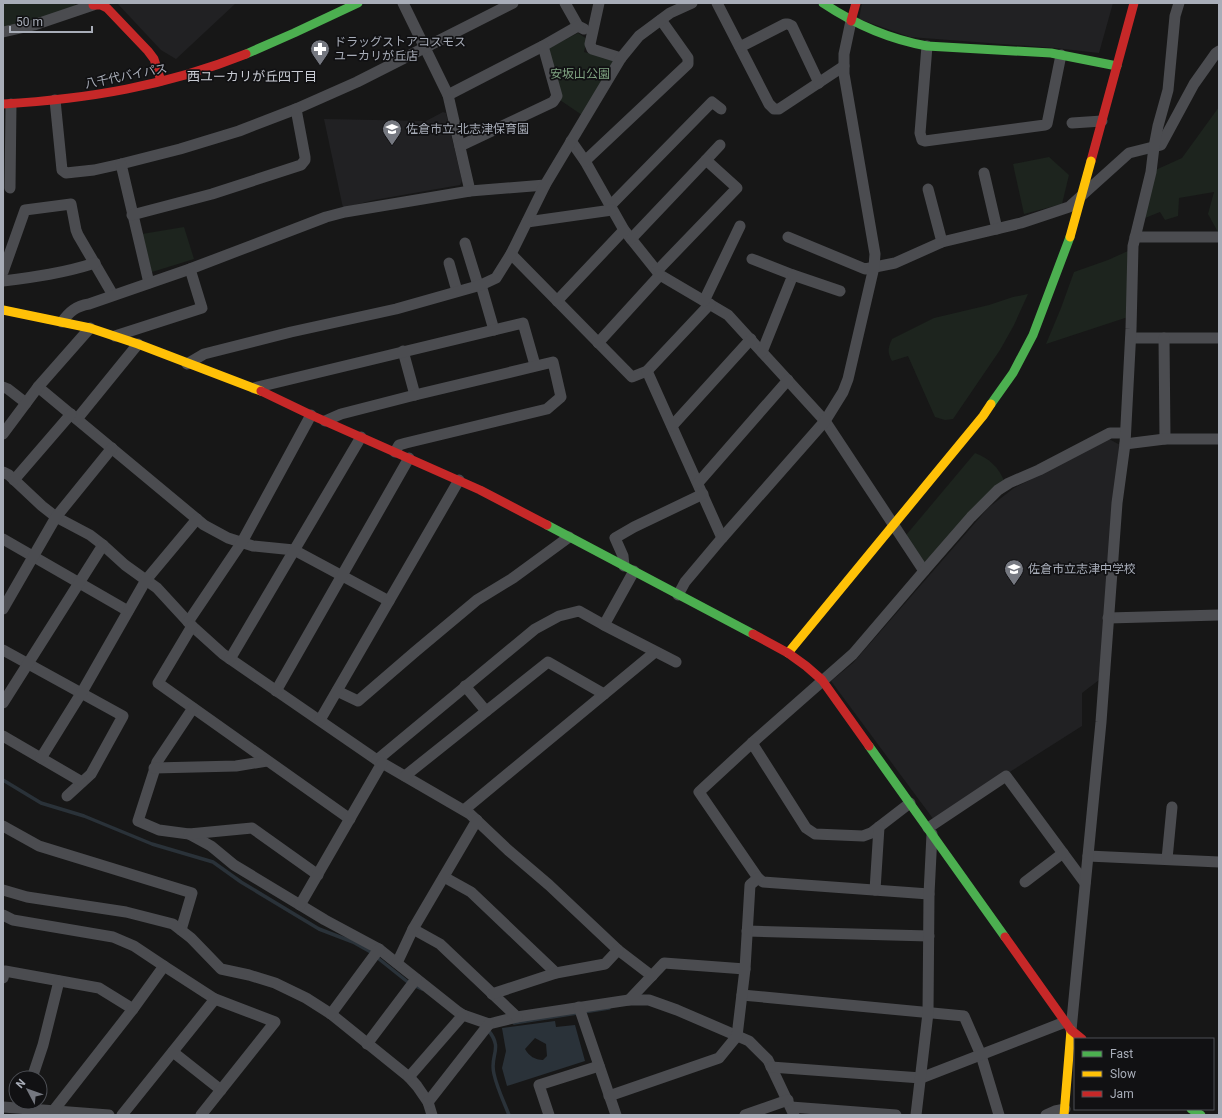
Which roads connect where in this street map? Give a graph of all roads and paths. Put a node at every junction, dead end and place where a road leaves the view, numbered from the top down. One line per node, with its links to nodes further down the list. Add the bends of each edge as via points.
1 (358, 3): 27 (main road, 八千代バイパス, via 229,61)
2 (403, 3): 21 (street)
3 (513, 3): 21 (street)
4 (565, 3): 15 (street)
5 (599, 3): 16 (street)
6 (692, 3): 13 (street)
7 (717, 3): 20 (street)
8 (824, 3): 14 (main road)
9 (856, 3): 14 (main road)
10 (1134, 3): 26 (main road)
11 (1178, 3): 39 (street, via 1168,90)
12 (93, 5): 17 (street, via 34,25); 27 (main road, via 107,8 148,51 154,59)
13 (661, 20): 24 (street, via 639,36); 41 (street, via 688,58 688,64)
14 (851, 22): 19 (main road, via 893,39); 25 (street)
15 (578, 26): 16 (street); 18 (street)
16 (593, 30): 24 (street, via 590,44 592,49)
17 (3, 32)
18 (543, 46): 29 (street); 38 (street, via 557,96 553,102)
19 (927, 46): 23 (main road); 23 (street, via 920,133 922,140 925,141 1047,124)
20 (740, 47): 28 (street, via 788,24 792,26); 28 (street, via 774,109 779,109)
21 (425, 48): 29 (street); 32 (street)
22 (1219, 50): 39 (street, via 1194,84 1163,142)
23 (1061, 55): 26 (main road)
24 (621, 58): 36 (street)
25 (844, 66): 28 (street); 64 (street, via 875,254)
26 (1117, 66): 34 (main road)
27 (161, 81): 30 (main road, 八千代バイパス)
28 (819, 83)
29 (448, 95): 38 (street)
30 (54, 100): 31 (main road, 八千代バイパス); 42 (street, via 62,170 66,173)
31 (7, 104): 45 (street)
32 (296, 109): 42 (street, via 231,133); 49 (street, via 305,157 301,164 212,194)
33 (721, 109): 48 (street, via 712,102)
34 (1102, 122): 35 (street); 119 (main road, bridge, via 1070,237 1033,335 1013,373 983,416)
35 (1072, 123)
36 (571, 142): 41 (street); 44 (street)
37 (720, 145): 40 (street)
38 (460, 146): 47 (street)
39 (1154, 146): 52 (street, via 1129,152 1069,207); 55 (street, via 1151,172)
40 (706, 160): 57 (street); 67 (street, via 738,188)
41 (585, 161): 48 (street)
42 (121, 164): 49 (street)
43 (984, 173): 52 (street)
44 (545, 185): 47 (street); 50 (street)
45 (10, 188)
46 (928, 189): 58 (street)
47 (470, 191): 65 (street, via 326,217)
48 (611, 208): 50 (street); 53 (street)
49 (132, 215): 70 (street)
50 (527, 222): 60 (street)
51 (740, 226): 76 (street)
52 (997, 229): 58 (street)
53 (624, 230): 57 (street); 75 (street)
54 (788, 237): 64 (street, via 865,269)
55 (1136, 237): 56 (street); 82 (street, via 1133,246)
56 (1219, 237)
57 (631, 239): 67 (street)
58 (942, 242): 64 (street, via 895,263)
59 (465, 243): 71 (street)
60 (511, 254): 71 (street, via 496,278); 75 (street)
61 (752, 259): 68 (street)
62 (95, 263): 66 (street, via 76,230 71,204 25,210); 69 (street, via 54,274); 74 (street)
63 (449, 263): 72 (street)
64 (874, 267): 102 (street, via 848,379)
65 (190, 269): 70 (street); 81 (street, via 202,308)
66 (3, 272)
67 (658, 273): 76 (street); 86 (street)
68 (793, 275): 73 (street); 89 (street)
69 (3, 280)
70 (149, 283): 74 (street)
71 (480, 285): 72 (street); 80 (street)
72 (457, 291): 90 (street, via 396,309 204,354)
73 (840, 291)
74 (114, 295): 78 (street, via 75,308)
75 (557, 301): 86 (street)
76 (707, 302): 85 (street, via 728,315); 92 (street)
77 (3, 310): 78 (main road)
78 (62, 322): 79 (main road)
79 (90, 328): 81 (main road); 95 (street)
80 (494, 330): 88 (street); 91 (street, via 523,323)
81 (114, 337): 87 (main road)
82 (1131, 338): 83 (street); 106 (street)
83 (1164, 338): 84 (street); 107 (street)
84 (1219, 338)
85 (751, 340): 89 (street); 103 (street)
86 (598, 343): 92 (street, via 632,377)
87 (138, 344): 90 (main road); 100 (street)
88 (403, 351): 96 (street); 97 (street)
89 (762, 352): 93 (street)
90 (187, 364): 96 (main road)
91 (535, 365): 97 (street); 110 (street, via 553,362 562,397 547,409 406,443 399,445)
92 (647, 371): 103 (street)
93 (788, 380): 102 (street); 115 (street)
94 (3, 387): 98 (street)
95 (38, 387): 98 (street); 100 (street)
96 (254, 388): 99 (main road)
97 (415, 394): 101 (street, via 341,414)
98 (26, 403): 104 (street)
99 (311, 415): 101 (main road); 123 (street)
100 (74, 416): 109 (street); 113 (street)
101 (325, 421): 105 (main road)
102 (826, 421): 119 (street); 121 (street)
103 (672, 426): 115 (street)
104 (3, 434)
105 (361, 437): 110 (main road); 125 (street)
106 (1125, 438): 107 (street); 128 (street, via 1110,433 998,490); 137 (street)
107 (1165, 439): 108 (street)
108 (1219, 440)
109 (112, 448): 117 (street); 118 (street)
110 (395, 452): 111 (main road)
111 (409, 458): 114 (main road); 129 (street)
112 (3, 472): 113 (street)
113 (14, 480): 117 (street)
114 (459, 480): 120 (main road); 133 (street)
115 (698, 483): 116 (street)
116 (703, 494): 121 (street); 127 (street, via 616,538)
117 (56, 516): 124 (street); 126 (street)
118 (197, 519): 123 (street, via 228,538); 130 (street)
119 (894, 525): 128 (street); 142 (main road)
120 (569, 537): 127 (main road); 149 (street, via 478,600 358,702)
121 (722, 538): 132 (street)
122 (3, 540): 126 (street)
123 (242, 542): 125 (street, via 253,546); 138 (street)
124 (103, 545): 130 (street); 131 (street)
125 (294, 550): 129 (street); 143 (street)
126 (33, 556): 131 (street); 134 (street)
127 (629, 568): 132 (main road); 139 (street)
128 (924, 571): 146 (street, via 853,654)
129 (342, 576): 133 (street); 148 (street)
130 (146, 580): 135 (street); 138 (street, via 157,588)
131 (79, 582): 135 (street); 145 (street)
132 (678, 594): 142 (main road)
133 (389, 601): 149 (street)
134 (3, 609)
135 (128, 611): 150 (street)
136 (1219, 615): 137 (street)
137 (1108, 618): 175 (street)
138 (190, 624): 143 (street); 153 (street, via 158,683)
139 (604, 626): 141 (street); 147 (street, via 579,611 559,616 535,629)
140 (3, 650): 145 (street)
141 (655, 652): 144 (street); 151 (street)
142 (788, 653): 146 (main road)
143 (230, 659): 148 (street)
144 (676, 662)
145 (28, 663): 150 (street); 152 (street)
146 (822, 680): 157 (street); 165 (main road)
147 (465, 686): 154 (street); 160 (street)
148 (276, 691): 155 (street)
149 (337, 691): 155 (street)
150 (82, 692): 158 (street); 163 (street, via 123,716 91,774)
151 (604, 694): 154 (street, via 548,662); 167 (street)
152 (3, 703)
153 (193, 708): 159 (street); 161 (street)
154 (486, 711): 162 (street)
155 (320, 720): 160 (street)
156 (3, 736): 158 (street)
157 (752, 743): 171 (street, via 810,831 815,834 863,836); 180 (street, via 699,792)
158 (41, 758): 163 (street)
159 (267, 761): 161 (street, via 236,766); 168 (street)
160 (380, 761): 162 (street); 168 (street)
161 (154, 768): 173 (street, via 138,821 159,830)
162 (405, 776): 167 (street)
163 (82, 782): 164 (street)
164 (67, 796)
165 (910, 803): 171 (street); 172 (main road)
166 (1172, 807): 176 (street)
167 (464, 810): 169 (street)
168 (350, 819): 178 (street)
169 (477, 820): 179 (street); 193 (street)
170 (3, 826): 189 (street, via 39,846 192,893)
171 (879, 827): 184 (street)
172 (930, 831): 174 (street, via 1006,776); 185 (street); 213 (main road)
173 (189, 834): 178 (street, via 252,828); 186 (street)
174 (1063, 853): 181 (street); 182 (street)
175 (1088, 856): 176 (street); 182 (street)
176 (1167, 859): 177 (street)
177 (1219, 862)
178 (318, 874): 186 (street)
179 (444, 877): 188 (street); 198 (street, via 471,892)
180 (758, 878): 184 (street, via 763,882); 190 (street, via 750,885)
181 (1025, 882)
182 (1085, 883): 213 (street)
183 (3, 890): 189 (street, via 41,900 126,912 173,924)
184 (875, 890): 185 (street)
185 (929, 894): 191 (street)
186 (300, 905): 192 (street)
187 (3, 915): 195 (street, via 13,920 113,937 134,946)
188 (413, 929): 194 (street); 202 (street, via 440,944)
189 (181, 930): 209 (street, via 221,969 275,983)
190 (747, 931): 191 (street); 196 (street)
191 (929, 936): 208 (street)
192 (379, 948): 194 (street); 209 (street)
193 (618, 950): 198 (street, via 605,964); 199 (street)
194 (397, 962): 200 (street)
195 (164, 966): 204 (street); 207 (street)
196 (745, 969): 199 (street, via 664,963); 203 (street)
197 (4, 973): 201 (street)
198 (556, 973): 202 (street)
199 (652, 976): 205 (street)
200 (416, 979): 210 (street); 216 (street)
201 (59, 981): 207 (street, via 99,988); 221 (street)
202 (492, 994): 211 (street)
203 (742, 995): 208 (street); 214 (street)
204 (215, 999): 217 (street); 224 (street, via 275,1022)
205 (629, 1000): 206 (street); 214 (street, via 649,1000)
206 (579, 1008): 211 (street); 219 (street)
207 (133, 1009): 229 (street)
208 (928, 1013): 218 (street, via 964,1016); 223 (street)
209 (331, 1014): 216 (street)
210 (463, 1014): 212 (street); 222 (street)
211 (517, 1017): 212 (street)
212 (489, 1024): 226 (street)
213 (1068, 1026): 215 (main road); 218 (street); 230 (main road)
214 (737, 1036): 220 (street, via 749,1041 768,1060); 225 (street, via 719,1058)
215 (1081, 1038)
216 (367, 1044): 222 (street)
217 (173, 1052): 224 (street); 232 (street)
218 (981, 1055): 223 (street); 240 (street)
219 (599, 1066): 225 (street); 235 (street, via 538,1085)
220 (771, 1067): 223 (street); 227 (street)
221 (35, 1070)
222 (409, 1077): 226 (street)
223 (920, 1078): 239 (street)
224 (221, 1090): 233 (street)
225 (609, 1096): 236 (street)
226 (428, 1102): 234 (street)
227 (791, 1108): 237 (street); 238 (street)
228 (48, 1109): 229 (street)
229 (54, 1110): 231 (street)
230 (1065, 1112): 241 (street, via 1055,1111)
231 (109, 1115)
232 (122, 1115)
233 (201, 1115)
234 (432, 1115)
235 (549, 1115)
236 (616, 1115)
237 (745, 1115)
238 (896, 1115)
239 (916, 1115)
240 (999, 1115)
241 (1046, 1115)

